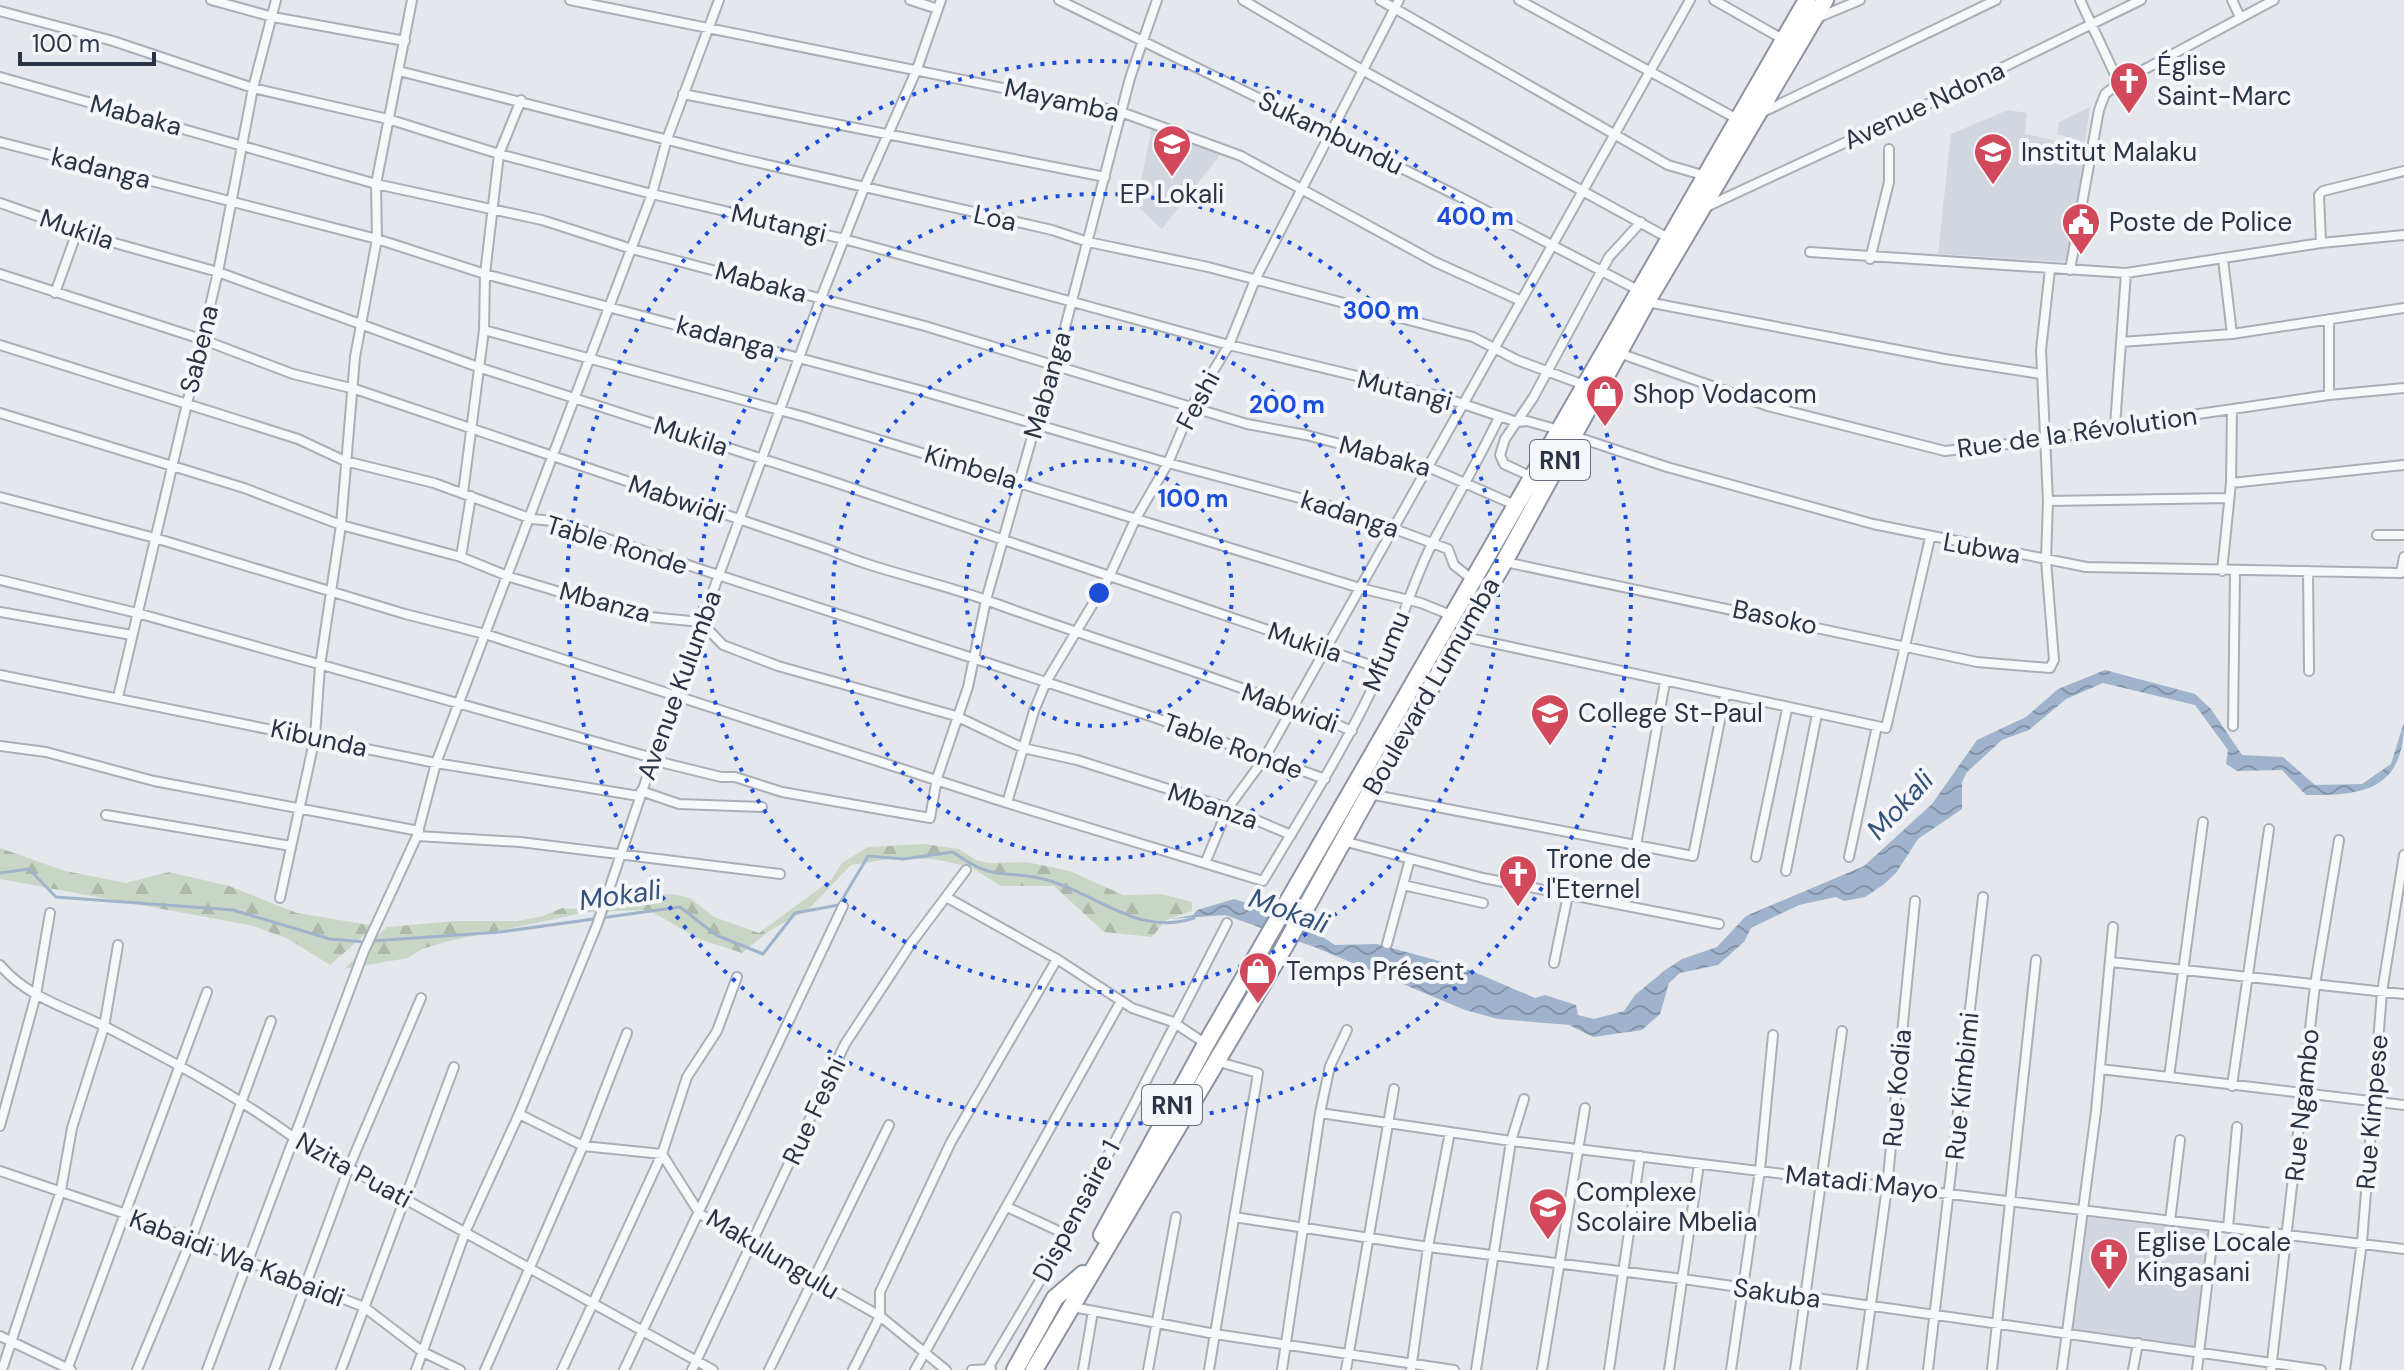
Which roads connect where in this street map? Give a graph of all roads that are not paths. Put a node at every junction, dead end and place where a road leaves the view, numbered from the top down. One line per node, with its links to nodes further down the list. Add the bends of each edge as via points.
1 (211, 0): 26 (street)
2 (276, 0): 26 (street, Sabena)
3 (412, 0): 31 (street)
4 (570, 0): 29 (street, Mayamba)
5 (719, 0): 29 (street)
6 (910, 0): 22 (street)
7 (1059, 0): 32 (street, Sukambundu)
8 (1157, 0): 32 (street, Mabanga)
9 (1243, 0): 36 (street)
10 (1380, 0): 23 (street)
11 (1399, 0): 23 (street, Feshi)
12 (1519, 0): 34 (street)
13 (1690, 0): 34 (street)
14 (1714, 0): 30 (street)
15 (1825, 0): 24 (highway, Boulevard Lumumba / RN1)
16 (1860, 0): 24 (street)
17 (1996, 0): 43 (street)
18 (2080, 0): 28 (street)
19 (2141, 0): 28 (street, Avenue Ndona)
20 (2232, 0): 27 (street)
21 (2274, 0): 27 (street)
22 (940, 4): 33 (street, Avenue Kulumba)
23 (1394, 9): 36 (street, Feshi); 46 (street)
24 (1807, 10): 30 (highway, Boulevard Lumumba / RN1); 43 (highway, Boulevard Lumumba / RN1)
25 (0, 11): 39 (street, Mutangi, via 113,41)
26 (273, 17): 31 (street); 39 (street, Sabena)
27 (2240, 17): 38 (street)
28 (2092, 25): 38 (street); 63 (street, Avenue Ndona)
29 (708, 29): 33 (street, Mayamba); 40 (street)
30 (1784, 40): 43 (highway, Boulevard Lumumba / RN1)
31 (405, 41): 35 (street)
32 (1141, 41): 42 (street, Mabanga); 45 (street, Sukambundu)
33 (917, 69): 42 (street, Mayamba); 47 (street, Avenue Kulumba)
34 (1652, 70): 43 (street); 46 (street)
35 (399, 71): 41 (street, Loa); 44 (street)
36 (1364, 71): 45 (street, Feshi); 58 (street)
37 (0, 77): 50 (street, Mabaka)
38 (2119, 83): 79 (street, via 2102,100)
39 (253, 88): 44 (street, Mutangi); 50 (street, Sabena)
40 (683, 94): 47 (street); 48 (street)
41 (521, 100): 48 (street, Loa); 52 (street)
42 (1121, 112): 54 (street, Mabanga); 59 (street, Mayamba, via 1241,156)
43 (1747, 115): 55 (highway, Boulevard Lumumba / RN1); 63 (highway, Boulevard Lumumba / RN1)
44 (388, 119): 52 (street, Mutangi); 56 (street)
45 (1333, 134): 59 (street, Feshi); 73 (street, Sukambundu)
46 (1614, 135): 55 (street, via 1668,165); 58 (street)
47 (888, 136): 54 (street); 57 (street, Avenue Kulumba)
48 (667, 139): 57 (street, Loa); 60 (street)
49 (0, 142): 62 (street, kadanga)
50 (243, 144): 56 (street, Mabaka); 62 (street, Sabena)
51 (1889, 149): 76 (street, via 1889,182)
52 (499, 154): 60 (street, Mutangi); 64 (street)
53 (2404, 171): 72 (street, via 2319,195)
54 (1105, 177): 71 (street, Mabanga)
55 (1707, 177): 70 (highway, Boulevard Lumumba / RN1)
56 (376, 184): 64 (street, Mabaka); 68 (street)
57 (864, 188): 69 (street, Avenue Kulumba); 71 (street, Loa)
58 (1584, 190): 65 (street); 73 (street)
59 (1302, 192): 85 (street, Feshi); 89 (street, Mayamba)
60 (652, 194): 69 (street, Mutangi); 74 (street)
61 (0, 203): 66 (street, Mukila)
62 (229, 203): 68 (street, kadanga); 81 (street, Sabena)
63 (1705, 207): 87 (highway, Boulevard Lumumba / RN1)
64 (492, 211): 74 (street, Mabaka, via 542,220); 84 (street)
65 (1641, 222): 70 (street); 80 (street)
66 (78, 229): 81 (street, Mukila); 86 (street)
67 (2404, 235): 72 (street)
68 (377, 239): 84 (street, kadanga); 94 (street)
69 (844, 239): 88 (street, Avenue Kulumba); 90 (street, Mutangi)
70 (1670, 239): 87 (highway, Boulevard Lumumba / RN1)
71 (1088, 242): 85 (street, Loa); 90 (street, Mabanga)
72 (2321, 243): 77 (street)
73 (1552, 246): 80 (street, Sukambundu); 89 (street)
74 (632, 249): 88 (street, Mabaka); 91 (street)
75 (1810, 252): 76 (street)
76 (1870, 259): 78 (street)
77 (2223, 259): 82 (street); 96 (street)
78 (2050, 269): 79 (street); 108 (street)
79 (2070, 270): 82 (street)
80 (1601, 271): 87 (street, Sukambundu); 107 (street)
81 (218, 272): 94 (street, Mukila); 97 (street, Sabena)
82 (2126, 273): 98 (street)
83 (0, 274): 86 (street, Mabwidi)
84 (485, 274): 91 (street, kadanga); 95 (street)
85 (1255, 280): 100 (street, Feshi); 101 (street, Loa, via 1473,337)
86 (55, 293): 97 (street, Mabwidi)
87 (1642, 296): 102 (highway, Boulevard Lumumba / RN1); 108 (street, Sukambundu); 109 (highway, Boulevard Lumumba / RN1)
88 (821, 298): 104 (street, Avenue Kulumba); 105 (street, Mabaka)
89 (1519, 300): 101 (street)
90 (1071, 301): 100 (street, Mutangi); 105 (street, Mabanga)
91 (610, 306): 103 (street); 104 (street, kadanga)
92 (2404, 308): 93 (street)
93 (2329, 319): 96 (street); 112 (street)
94 (362, 327): 106 (street, Mukila); 111 (street)
95 (484, 330): 103 (street, Kimbela); 106 (street)
96 (2232, 334): 98 (street)
97 (201, 339): 111 (street, Mabwidi, via 293,374); 114 (street, Sabena)
98 (2121, 342): 123 (street)
99 (0, 345): 114 (street, Table Ronde)
100 (1229, 345): 115 (street, Mutangi); 116 (street, Feshi)
101 (1494, 349): 107 (street, Loa); 115 (street)
102 (1619, 353): 125 (highway, Boulevard Lumumba / RN1); 126 (street, Rue de la Révolution, via 1768,406 1925,447 1960,451)
103 (589, 357): 113 (street); 118 (street, Kimbela)
104 (801, 357): 118 (street, Avenue Kulumba); 122 (street, kadanga)
105 (1055, 366): 116 (street, Mabaka); 122 (street, Mabanga)
106 (478, 367): 113 (street, Mukila); 124 (street)
107 (1547, 370): 109 (street, Loa); 121 (street)
108 (2041, 374): 126 (street)
109 (1584, 385): 125 (highway, Boulevard Lumumba / RN1)
110 (2404, 388): 112 (street, Rue de la Révolution)
111 (355, 389): 124 (street, Mabwidi); 129 (street)
112 (2329, 395): 117 (street, Rue de la Révolution)
113 (576, 397): 127 (street); 128 (street, Mukila)
114 (186, 402): 129 (street, Table Ronde, via 298,439); 131 (street, Sabena)
115 (1463, 405): 120 (street, Mutangi); 133 (street)
116 (1192, 406): 130 (street, Feshi); 133 (street, Mabaka)
117 (2232, 410): 123 (street, Rue de la Révolution); 137 (street)
118 (780, 412): 128 (street, Avenue Kulumba); 134 (street, Kimbela)
119 (0, 413): 131 (street, Mbanza)
120 (1499, 417): 121 (street, Mutangi); 135 (street, Mfumu)
121 (1517, 422): 125 (street, Mutangi); 136 (street, via 1500,455 1504,464)
122 (1036, 423): 130 (street, kadanga); 134 (street, Mabanga)
123 (2115, 426): 126 (street, Rue de la Révolution)
124 (472, 431): 127 (street, Mabwidi); 138 (street)
125 (1566, 433): 136 (highway, Boulevard Lumumba / RN1); 151 (street, Lubwa, via 1667,467)
126 (2046, 440): 141 (street)
127 (554, 457): 143 (street); 144 (street, Mabwidi)
128 (763, 460): 144 (street, Avenue Kulumba); 152 (street, Mukila)
129 (345, 461): 138 (street, Table Ronde); 146 (street)
130 (1168, 463): 145 (street, Feshi); 147 (street, kadanga)
131 (173, 465): 146 (street, Mbanza); 150 (street, Sabena)
132 (2404, 465): 137 (street)
133 (1428, 467): 135 (street, Mabaka); 147 (street)
134 (1021, 482): 145 (street, Kimbela); 152 (street, Mabanga)
135 (1468, 482): 142 (street, Mabaka); 153 (street, Mfumu)
136 (1536, 482): 142 (highway, Boulevard Lumumba / RN1); 157 (highway, Boulevard Lumumba / RN1)
137 (2231, 483): 140 (street)
138 (467, 494): 143 (street, Table Ronde); 154 (street)
139 (0, 497): 150 (street)
140 (2229, 498): 141 (street); 158 (street)
141 (2048, 501): 156 (street)
142 (1516, 505): 166 (highway, Boulevard Lumumba / RN1)
143 (532, 519): 162 (street); 163 (street, Table Ronde, via 553,521)
144 (741, 520): 163 (street, Avenue Kulumba); 169 (street, Mabwidi, via 865,565)
145 (1135, 520): 164 (street, Feshi); 167 (street, Kimbela)
146 (341, 525): 154 (street, Mbanza); 168 (street)
147 (1394, 526): 153 (street, kadanga); 167 (street)
148 (2377, 535): 149 (street)
149 (2404, 535)
150 (155, 538): 168 (street); 172 (street, Sabena)
151 (1930, 538): 156 (street, Lubwa); 178 (street)
152 (1003, 542): 164 (street, Mukila); 169 (street, Mabanga)
153 (1433, 542): 166 (street, kadanga, via 1448,549 1454,565); 170 (street, Mfumu)
154 (461, 557): 162 (street, Mbanza)
155 (2404, 557): 160 (street)
156 (2046, 560): 158 (street, Lubwa, via 2104,569); 178 (street, Basoko, via 2054,660 2046,669 1977,662)
157 (1504, 562): 174 (highway, Boulevard Lumumba / RN1); 178 (street, Basoko)
158 (2222, 571): 161 (street, Lubwa)
159 (2308, 571): 160 (street, Lubwa); 161 (street, Lubwa); 183 (street)
160 (2403, 571)
161 (2235, 572): 196 (street)
162 (510, 577): 173 (street, Mbanza, via 639,616); 175 (street)
163 (719, 577): 173 (street, Avenue Kulumba); 180 (street, Table Ronde)
164 (1109, 577): 176 (street, Feshi); 179 (street, Mukila)
165 (0, 580): 172 (street)
166 (1474, 582): 174 (highway, Boulevard Lumumba / RN1)
167 (1360, 588): 170 (street, Kimbela); 179 (street)
168 (333, 593): 175 (street); 181 (street)
169 (986, 600): 176 (street, Mabwidi); 180 (street, Mabanga)
170 (1405, 602): 174 (street, Kimbela, via 1421,603); 182 (street, Mfumu)
171 (0, 612): 177 (street)
172 (137, 613): 177 (street, Sabena); 181 (street)
173 (701, 622): 189 (street, Avenue Kulumba); 194 (street, Mbanza, via 723,645 778,666)
174 (1454, 627): 186 (street, Kimbela); 207 (highway, Boulevard Lumumba / RN1); 239 (highway, Boulevard Lumumba / RN1)
175 (485, 634): 189 (street); 190 (street)
176 (1076, 634): 185 (street, Feshi); 191 (street, Mabwidi)
177 (132, 635): 188 (street, Sabena)
178 (1905, 646): 195 (street, Kimbela, via 1888,726)
179 (1323, 648): 182 (street, Mukila); 191 (street)
180 (974, 658): 185 (street, Table Ronde); 194 (street, Mabanga)
181 (320, 666): 190 (street); 198 (street)
182 (1382, 669): 197 (street, Mfumu)
183 (2309, 671)
184 (0, 675): 188 (street, Kibunda)
185 (1046, 682): 200 (street, Feshi); 202 (street, Table Ronde)
186 (1665, 682): 187 (street, Kimbela); 219 (street)
187 (1725, 695): 192 (street, Kimbela); 219 (street, via 1695,853)
188 (118, 697): 198 (street, Kibunda)
189 (674, 697): 201 (street, Avenue Kulumba); 204 (street)
190 (459, 704): 201 (street); 203 (street)
191 (1290, 708): 197 (street, Mabwidi); 202 (street)
192 (1787, 709): 193 (street, Kimbela); 223 (street)
193 (1817, 714): 195 (street, Kimbela); 228 (street)
194 (956, 716): 200 (street, Mbanza); 204 (street, Mabanga)
195 (1877, 726): 224 (street)
196 (2233, 726)
197 (1352, 731): 205 (street, Mfumu)
198 (315, 737): 203 (street, Kibunda); 209 (street)
199 (0, 746): 209 (street)
200 (1023, 748): 208 (street, Feshi); 211 (street, Mbanza)
201 (652, 759): 204 (street, Mabanga, via 782,792 930,818); 206 (street, Avenue Kulumba)
202 (1264, 759): 205 (street, Table Ronde); 211 (street)
203 (436, 763): 206 (street, Kibunda); 215 (street)
204 (937, 778): 208 (street)
205 (1325, 779): 216 (street, Mfumu)
206 (640, 794): 210 (street, Kibunda, via 679,804); 221 (street, Avenue Kulumba)
207 (1377, 795): 218 (highway, Boulevard Lumumba / RN1); 219 (street)
208 (1007, 803): 226 (street)
209 (298, 807): 215 (street); 220 (street)
210 (762, 807)
211 (1228, 808): 216 (street, Mbanza); 226 (street)
212 (106, 815): 220 (street)
213 (2203, 822): 250 (street)
214 (2269, 829): 252 (street)
215 (418, 833): 221 (street); 288 (street)
216 (1291, 835): 226 (street, Mfumu, via 1263,881)
217 (2339, 840): 253 (street, Rue Ngambo)
218 (1342, 841): 225 (street); 239 (highway, Boulevard Lumumba / RN1)
219 (1636, 845)
220 (291, 846): 234 (street)
221 (619, 853): 229 (street); 282 (street, Avenue Kulumba, via 597,925)
222 (2404, 855): 255 (street, Rue Kimpese)
223 (1756, 857)
224 (1849, 857)
225 (1410, 859): 230 (street); 231 (street)
226 (1206, 861)
227 (966, 870): 232 (street, Rue Feshi)
228 (1786, 871)
229 (780, 874)
230 (1403, 885): 236 (street); 243 (street)
231 (1568, 895): 241 (street); 248 (street)
232 (946, 897): 245 (street); 321 (street, Rue Feshi, via 845,1044)
233 (1983, 897): 302 (street, Rue Kimbimi)
234 (280, 898)
235 (1915, 901): 300 (street, Rue Kodia)
236 (1483, 903)
237 (843, 906): 308 (street)
238 (50, 913): 257 (street)
239 (1290, 917): 267 (highway, Boulevard Lumumba / RN1, via 1268,940); 268 (highway, Boulevard Lumumba / RN1, via 1283,949)
240 (1227, 923): 261 (street, Dispensaire 1)
241 (1719, 924)
242 (2113, 927): 247 (street)
243 (1387, 944)
244 (118, 945): 262 (street)
245 (1057, 959): 259 (street); 339 (street, via 951,1142 880,1292)
246 (2036, 960): 304 (street)
247 (2111, 962): 250 (street); 271 (street)
248 (1554, 963)
249 (0, 965): 257 (street, Nzita Puati)
250 (2182, 970): 252 (street); 272 (street)
251 (737, 977): 293 (street, via 717,1031 687,1077)
252 (2246, 977): 253 (street); 273 (street)
253 (2315, 985): 255 (street); 275 (street, Rue Ngambo)
254 (207, 992): 269 (street)
255 (2382, 992): 256 (street); 278 (street, Rue Kimpese)
256 (2404, 994)
257 (36, 995): 262 (street, Nzita Puati); 285 (street)
258 (421, 998): 296 (street)
259 (1121, 1001): 261 (street); 305 (street)
260 (271, 1021): 277 (street)
261 (1173, 1022): 267 (street); 316 (street, Dispensaire 1)
262 (104, 1027): 269 (street, Nzita Puati); 301 (street, via 72,1128)
263 (1347, 1030): 281 (street, via 1330,1066)
264 (1842, 1031): 299 (street)
265 (627, 1033): 291 (street)
266 (1773, 1035): 297 (street)
267 (1206, 1044): 329 (highway, Boulevard Lumumba / RN1, via 1121,1197)
268 (1214, 1061): 310 (street, via 1258,1073); 329 (highway, Boulevard Lumumba / RN1)
269 (179, 1067): 277 (street, Nzita Puati); 307 (street)
270 (454, 1067): 303 (street)
271 (2100, 1069): 272 (street); 306 (street)
272 (2169, 1077): 273 (street)
273 (2232, 1086): 275 (street)
274 (1394, 1089): 283 (street)
275 (2303, 1095): 278 (street); 317 (street, Rue Ngambo)
276 (1524, 1099): 290 (street)
277 (242, 1100): 288 (street, Nzita Puati); 319 (street)
278 (2371, 1101): 279 (street); 320 (street, Rue Kimpese)
279 (2404, 1105)
280 (1585, 1108): 292 (street)
281 (1320, 1113): 283 (street, Matadi Mayo); 313 (street)
282 (519, 1114): 291 (street); 315 (street, Avenue Kulumba)
283 (1389, 1124): 287 (street, Matadi Mayo); 318 (street)
284 (889, 1125): 331 (street)
285 (0, 1126)
286 (2237, 1127): 314 (street)
287 (1450, 1132): 290 (street, Matadi Mayo); 322 (street)
288 (293, 1137): 296 (street, Nzita Puati); 325 (street)
289 (2180, 1140): 311 (street)
290 (1511, 1141): 292 (street, Matadi Mayo); 324 (street)
291 (583, 1146): 293 (street); 327 (street)
292 (1576, 1148): 294 (street, Matadi Mayo); 326 (street)
293 (662, 1154): 308 (street, Makulungulu); 335 (street)
294 (1640, 1156): 295 (street, Matadi Mayo); 328 (street)
295 (1699, 1164): 297 (street, Matadi Mayo); 330 (street)
296 (350, 1165): 303 (street, Nzita Puati); 332 (street)
297 (1760, 1170): 299 (street, Matadi Mayo); 333 (street)
298 (0, 1171): 301 (street, Kabaidi Wa Kabaidi)
299 (1821, 1178): 300 (street, Matadi Mayo); 334 (street)
300 (1887, 1187): 302 (street, Matadi Mayo); 337 (street, Rue Kodia)
301 (61, 1190): 307 (street, Kabaidi Wa Kabaidi); 348 (street)
302 (1950, 1192): 304 (street, Matadi Mayo); 340 (street, Rue Kimbimi)
303 (405, 1200): 315 (street, Nzita Puati); 336 (street)
304 (2012, 1201): 306 (street, Matadi Mayo); 343 (street)
305 (1007, 1207): 316 (street); 353 (street)
306 (2083, 1211): 311 (street, Matadi Mayo); 345 (street)
307 (126, 1214): 319 (street, Kabaidi Wa Kabaidi); 358 (street)
308 (700, 1214): 321 (street, Makulungulu); 344 (street)
309 (1176, 1217): 342 (street)
310 (1234, 1217): 313 (street, Sakuba); 346 (street)
311 (2170, 1221): 312 (street, Matadi Mayo)
312 (2214, 1227): 314 (street, Matadi Mayo); 351 (street)
313 (1304, 1228): 318 (street, Sakuba); 350 (street)
314 (2228, 1228): 317 (street, Matadi Mayo)
315 (466, 1230): 327 (street, Nzita Puati); 352 (street, Avenue Kulumba)
316 (1067, 1235): 359 (street, Dispensaire 1)
317 (2289, 1235): 320 (street, Matadi Mayo); 356 (street, Rue Ngambo)
318 (1368, 1236): 322 (street, Sakuba); 354 (street)
319 (191, 1240): 325 (street, Kabaidi Wa Kabaidi); 361 (street)
320 (2362, 1242): 323 (street, Matadi Mayo); 399 (street, Rue Kimpese)
321 (752, 1245): 331 (street, Makulungulu); 355 (street, Rue Feshi)
322 (1428, 1247): 324 (street, Sakuba); 357 (street)
323 (2404, 1249)
324 (1492, 1256): 326 (street, Sakuba); 386 (street)
325 (250, 1263): 332 (street, Kabaidi Wa Kabaidi); 362 (street)
326 (1560, 1264): 328 (street, Sakuba); 387 (street)
327 (528, 1270): 335 (street, Nzita Puati); 367 (street)
328 (1622, 1272): 330 (street, Sakuba); 388 (street)
329 (1086, 1274): 338 (highway); 341 (highway, Boulevard Lumumba / RN1); 376 (highway, via 1055,1298)
330 (1683, 1279): 333 (street, Sakuba); 389 (street)
331 (814, 1281): 339 (street, Makulungulu); 371 (street)
332 (307, 1285): 336 (street, Kabaidi Wa Kabaidi); 363 (street)
333 (1742, 1288): 334 (street, Sakuba); 390 (street)
334 (1804, 1298): 337 (street, Sakuba); 391 (street)
335 (593, 1305): 344 (street, Nzita Puati); 368 (street)
336 (364, 1307): 352 (street, Kabaidi Wa Kabaidi); 364 (street)
337 (1871, 1307): 340 (street, Sakuba); 392 (street, Rue Kodia)
338 (1086, 1310): 342 (street); 379 (highway); 380 (street)
339 (880, 1316): 353 (street, Makulungulu); 372 (street)
340 (1934, 1316): 343 (street, Sakuba); 393 (street, Rue Kimbimi)
341 (1059, 1318): 377 (highway, Boulevard Lumumba / RN1); 378 (highway, Boulevard Lumumba / RN1)
342 (1156, 1323): 346 (street); 381 (street)
343 (1997, 1323): 345 (street, Sakuba); 394 (street)
344 (643, 1330): 355 (street, Nzita Puati); 369 (street)
345 (2067, 1332): 349 (street, Sakuba); 395 (street)
346 (1215, 1334): 350 (street); 382 (street)
347 (0, 1336): 348 (street)
348 (11, 1342): 358 (street); 360 (street)
349 (2138, 1343): 351 (street, Sakuba); 396 (street)
350 (1286, 1344): 354 (street); 383 (street)
351 (2200, 1351): 356 (street, Sakuba); 397 (street)
352 (423, 1352): 365 (street, Avenue Kulumba); 366 (street, Kabaidi Wa Kabaidi)
353 (925, 1353): 373 (street); 374 (street, Makulungulu)
354 (1348, 1356): 357 (street); 384 (street)
355 (694, 1366): 370 (street, Nzita Puati)
356 (2271, 1366): 398 (street, Sakuba)
357 (1411, 1367): 385 (street)
358 (69, 1369)
359 (989, 1369): 375 (street)
360 (2, 1370)
361 (137, 1370)
362 (207, 1370)
363 (274, 1370)
364 (341, 1370)
365 (416, 1370)
366 (460, 1370)
367 (485, 1370)
368 (562, 1370)
369 (624, 1370)
370 (713, 1370)
371 (769, 1370)
372 (853, 1370)
373 (915, 1370)
374 (946, 1370)
375 (972, 1370)
376 (1015, 1370)
377 (1023, 1370)
378 (1034, 1370)
379 (1044, 1370)
380 (1083, 1370)
381 (1148, 1370)
382 (1209, 1370)
383 (1282, 1370)
384 (1346, 1370)
385 (1454, 1370)
386 (1476, 1370)
387 (1542, 1370)
388 (1609, 1370)
389 (1669, 1370)
390 (1731, 1370)
391 (1795, 1370)
392 (1862, 1370)
393 (1928, 1370)
394 (1992, 1370)
395 (2062, 1370)
396 (2133, 1370)
397 (2197, 1370)
398 (2321, 1370)
399 (2345, 1370)

